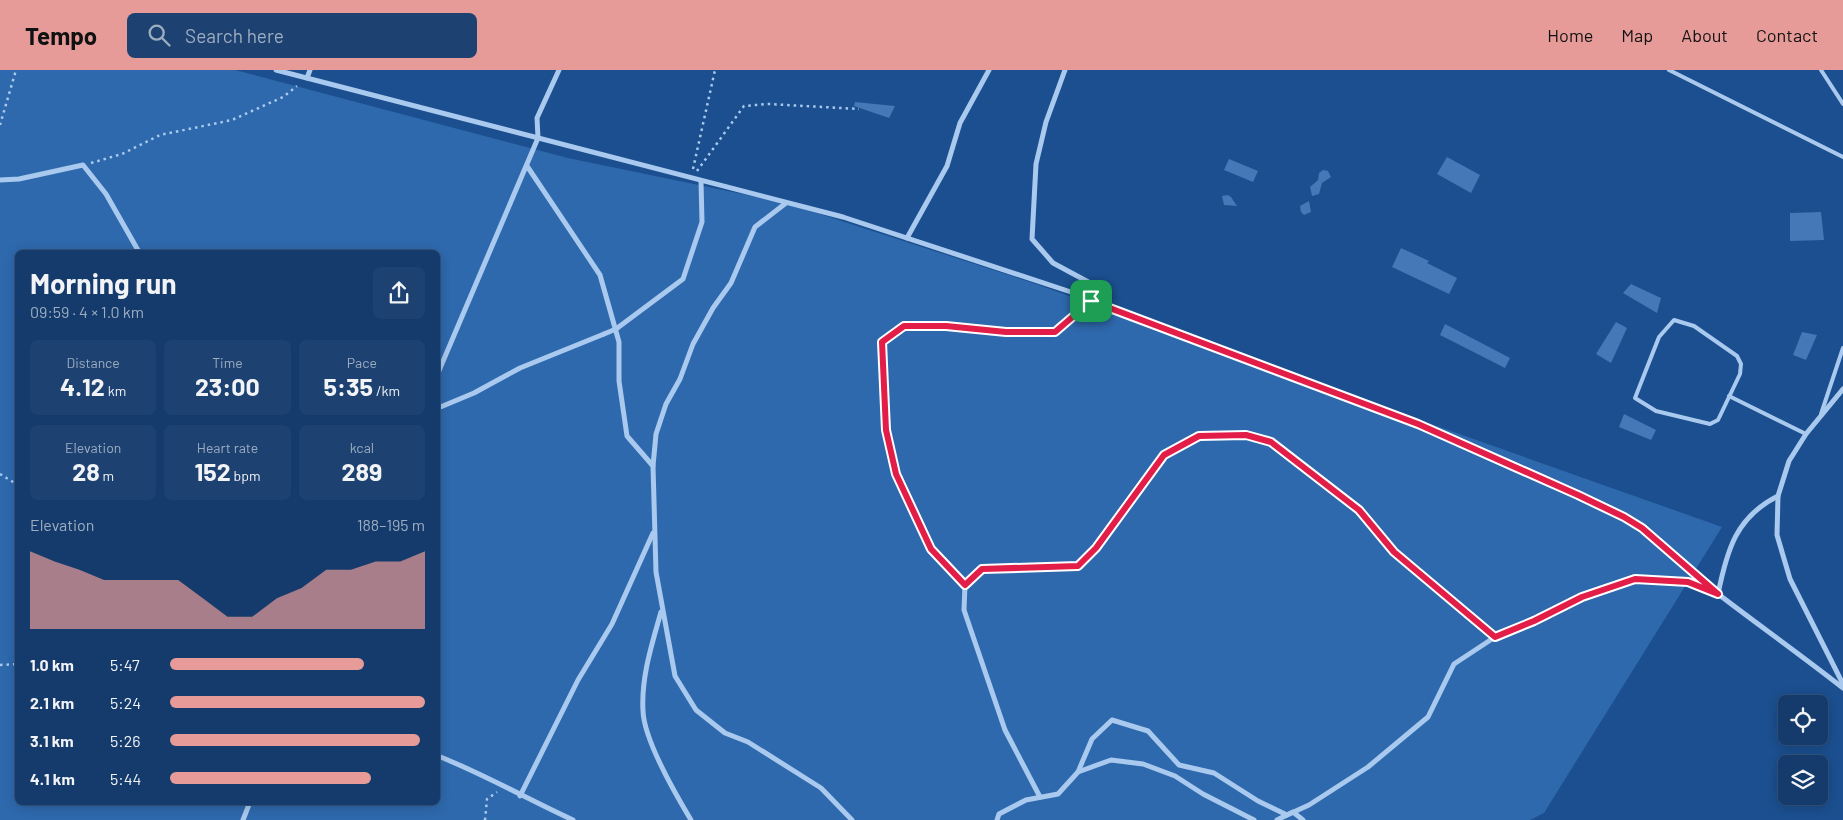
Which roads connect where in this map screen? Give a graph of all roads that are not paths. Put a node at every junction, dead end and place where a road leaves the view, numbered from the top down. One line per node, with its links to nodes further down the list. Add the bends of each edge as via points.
1 (276, 70): 8 (street)
2 (310, 70): 8 (street)
3 (559, 70): 10 (street, via 537,118)
4 (989, 70): 16 (street, via 960,123 947,166)
5 (1065, 70): 19 (street, via 1046,122 1036,164 1032,239 1053,263 1094,285)
6 (1669, 70): 11 (lane)
7 (1822, 70): 9 (lane)
8 (307, 78): 10 (street)
9 (1843, 104)
10 (538, 138): 12 (street); 14 (street)
11 (1843, 157)
12 (527, 166): 21 (street); 27 (street, via 600,275 619,342 619,381 627,436)
13 (0, 180): 17 (street, via 83,166 106,194)
14 (701, 181): 15 (street); 24 (street, bridge, via 702,222 683,279 616,330 520,368)
15 (786, 202): 16 (street); 27 (street, via 755,227 731,283 693,344 656,434)
16 (907, 238): 18 (street)
17 (139, 250)
18 (1091, 301): 19 (street); 30 (street, via 1055,332 904,326 882,342 886,430 896,474 931,549)
19 (1111, 309): 31 (street, via 1418,424 1578,495 1642,528)
20 (1843, 348): 25 (lane)
21 (440, 369)
22 (1843, 389): 25 (street)
23 (1729, 396): 23 (lane, via 1718,420 1710,424 1656,411 1635,398 1659,336 1674,320 1694,326 1737,356 1741,364 1740,374); 26 (lane)
24 (440, 407)
25 (1821, 415): 26 (street)
26 (1806, 434): 28 (street, via 1789,462)
27 (653, 466): 29 (street)
28 (1778, 496): 31 (street, via 1759,505 1746,518 1725,561); 34 (street, via 1777,535 1790,579)
29 (654, 533): 32 (street); 38 (street, via 612,624 578,680)
30 (965, 585): 33 (street, via 982,569 1078,566 1096,548 1164,455 1199,436 1246,435 1271,442 1359,510 1394,552); 39 (street, via 964,610 1005,730)
31 (1718, 594): 33 (street, via 1688,582 1635,579 1582,597); 35 (street)
32 (662, 609): 44 (street, via 646,668 643,712 656,751); 45 (street, via 675,676 696,710 725,733 748,742 821,788)
33 (1495, 637): 41 (street, via 1454,664 1428,717 1368,767)
34 (1843, 684)
35 (1843, 688)
36 (440, 757): 38 (street, via 471,769)
37 (1078, 772): 39 (street, via 1058,794); 41 (street, via 1092,739 1112,720 1148,731 1179,765 1214,773 1258,801 1287,815); 47 (street, via 1111,760 1143,764 1175,776 1202,794)
38 (520, 796): 43 (street)
39 (1040, 797): 46 (street, via 1026,800 999,814)
40 (249, 805): 42 (street)
41 (1293, 812): 48 (street); 49 (street)
42 (243, 820)
43 (573, 820)
44 (691, 820)
45 (852, 820)
46 (997, 820)
47 (1254, 820)
48 (1277, 820)
49 (1303, 820)

